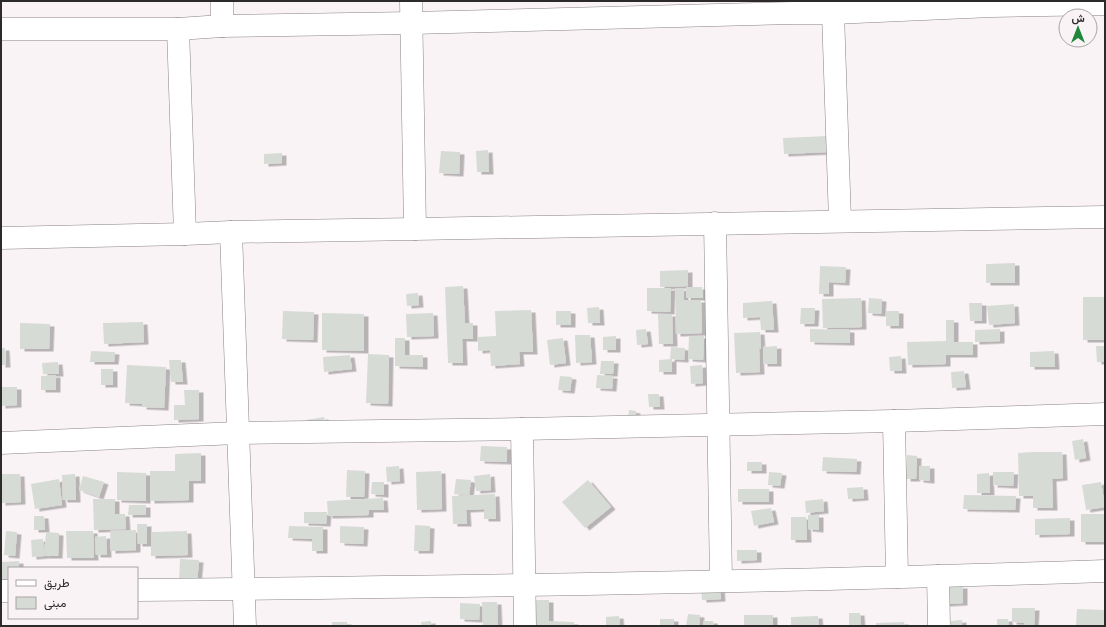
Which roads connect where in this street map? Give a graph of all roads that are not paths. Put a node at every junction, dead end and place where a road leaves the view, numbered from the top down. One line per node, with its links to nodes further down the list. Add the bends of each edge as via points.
1 (222, 1): 9 (street)
2 (411, 1): 8 (street)
3 (992, 4): 4 (street); 7 (street)
4 (1105, 4)
5 (792, 7): 6 (street); 7 (street)
6 (597, 10): 8 (street)
7 (833, 13): 13 (street)
8 (412, 23): 9 (street); 15 (street)
9 (222, 26): 11 (street)
10 (1, 29): 11 (street)
11 (178, 29): 17 (street)
12 (1105, 217): 13 (street)
13 (840, 221): 14 (street)
14 (715, 223): 15 (street); 21 (street)
15 (415, 229): 16 (street)
16 (231, 232): 17 (street); 23 (street)
17 (185, 234): 18 (street)
18 (1, 238)
19 (1105, 414): 20 (street)
20 (894, 421): 21 (street); 27 (street)
21 (718, 425): 22 (street); 28 (street)
22 (522, 429): 23 (street); 29 (street)
23 (238, 433): 24 (street); 30 (street)
24 (1, 443)
25 (1105, 571): 26 (street)
26 (938, 576): 27 (street); 34 (street)
27 (898, 578): 28 (street)
28 (721, 581): 29 (street)
29 (524, 585): 30 (street); 33 (street)
30 (243, 589): 31 (street); 32 (street)
31 (138, 590)
32 (245, 626)
33 (525, 626)
34 (939, 626)

